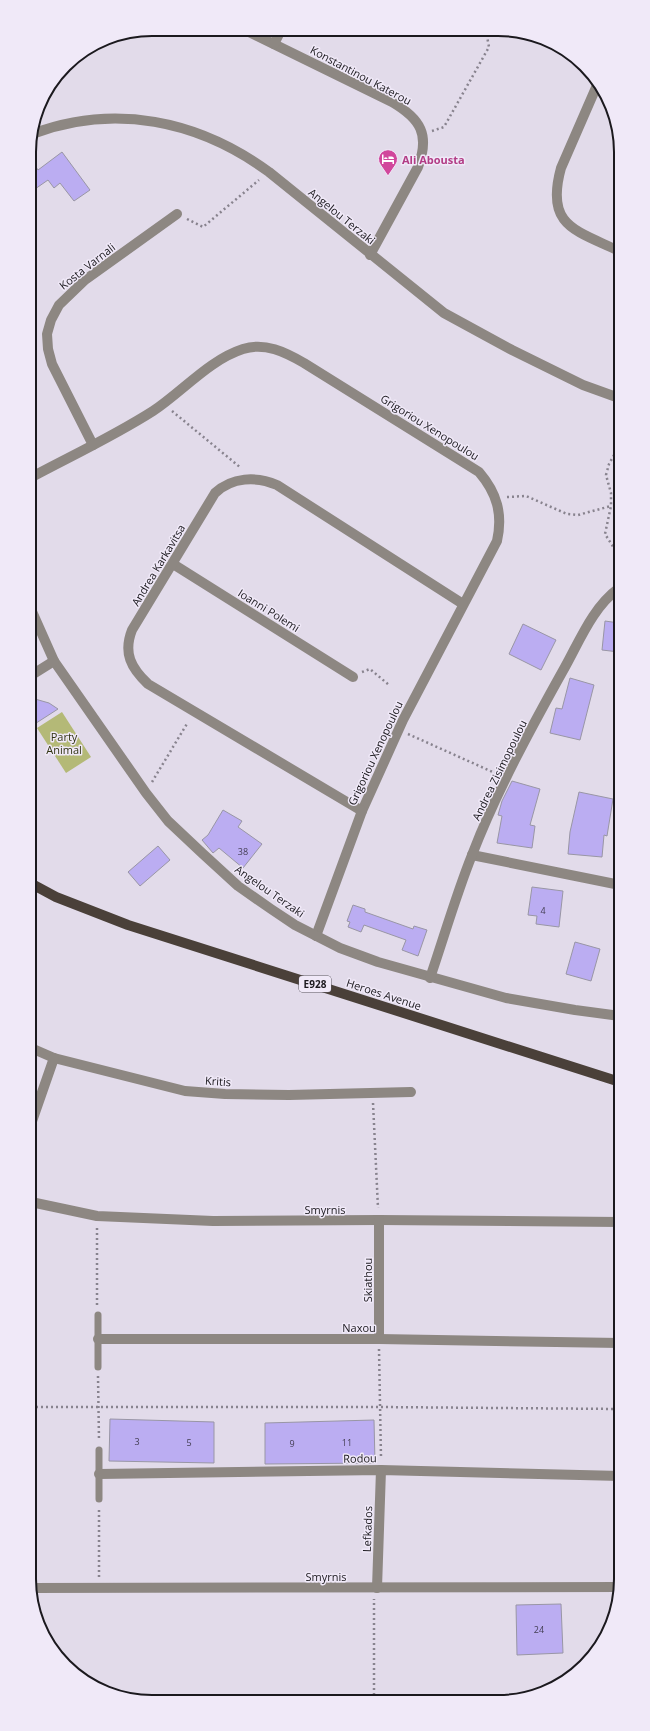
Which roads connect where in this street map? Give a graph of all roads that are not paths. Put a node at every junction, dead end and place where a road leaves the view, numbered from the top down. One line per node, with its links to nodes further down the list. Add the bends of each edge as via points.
1 (257, 36): 3 (street, Konstantinou Katerou)
2 (278, 36): 3 (street)
3 (274, 44): 8 (street, Konstantinou Katerou, via 404,109 419,125 423,135 422,155 418,168)
4 (596, 88): 7 (street, via 561,168 557,182 556,204 562,219 577,231)
5 (38, 132): 8 (street, Angelou Terzaki, via 92,119 149,120 199,133 254,160)
6 (177, 214): 10 (street, Kosta Varnali, via 85,280 59,305 51,320 46,334 52,364)
7 (614, 249)
8 (370, 254): 9 (street, Angelou Terzaki, via 444,313 583,385)
9 (614, 396)
10 (93, 445): 11 (street, Grigoriou Xenopoulou); 14 (street, Grigoriou Xenopoulou, via 163,404 228,356 244,349 273,348 287,353 478,472 490,485 496,499 500,527 497,541)
11 (36, 475)
12 (173, 564): 14 (street, Andrea Karkavitsa, via 215,493 231,482 255,479 277,485); 18 (street, Ioanni Polemi); 19 (street, Andrea Karkavitsa, via 132,630 128,657 138,674 148,684)
13 (614, 593): 20 (street, Andrea Zisimopoulou, via 594,614 546,700)
14 (463, 604): 19 (street, Grigoriou Xenopoulou, via 399,729)
15 (36, 620): 16 (street, Angelou Terzaki)
16 (54, 661): 17 (street); 23 (street, Angelou Terzaki, via 168,821 238,886 295,925)
17 (36, 672)
18 (353, 677)
19 (362, 811): 23 (street, Grigoriou Xenopoulou)
20 (472, 855): 21 (street); 24 (street, Andrea Zisimopoulou)
21 (614, 881)
22 (36, 885): 28 (main road, Heroes Avenue / E928, via 56,897 128,926)
23 (316, 936): 24 (street, Angelou Terzaki, via 365,958)
24 (430, 978): 25 (street, Angelou Terzaki, via 506,998)
25 (614, 1015)
26 (36, 1050): 27 (street, Kritis)
27 (54, 1058): 29 (street, Kritis, via 185,1091 232,1094); 30 (street)
28 (614, 1080)
29 (411, 1092)
30 (36, 1110)
31 (36, 1203): 32 (street, Smyrnis, via 97,1216 212,1221)
32 (379, 1220): 33 (street, Smyrnis); 36 (street, Skiathou)
33 (614, 1222)
34 (98, 1315): 35 (lane)
35 (98, 1339): 36 (street, Naxou); 38 (lane)
36 (379, 1339): 37 (street, Naxou)
37 (614, 1343)
38 (98, 1367)
39 (99, 1450): 41 (lane)
40 (381, 1470): 41 (street, Rodou); 42 (street, Rodou); 46 (street, Lefkados)
41 (99, 1474): 43 (lane)
42 (614, 1476)
43 (99, 1499)
44 (614, 1587): 46 (street, Smyrnis)
45 (37, 1588): 46 (street, Smyrnis)
46 (376, 1588)

